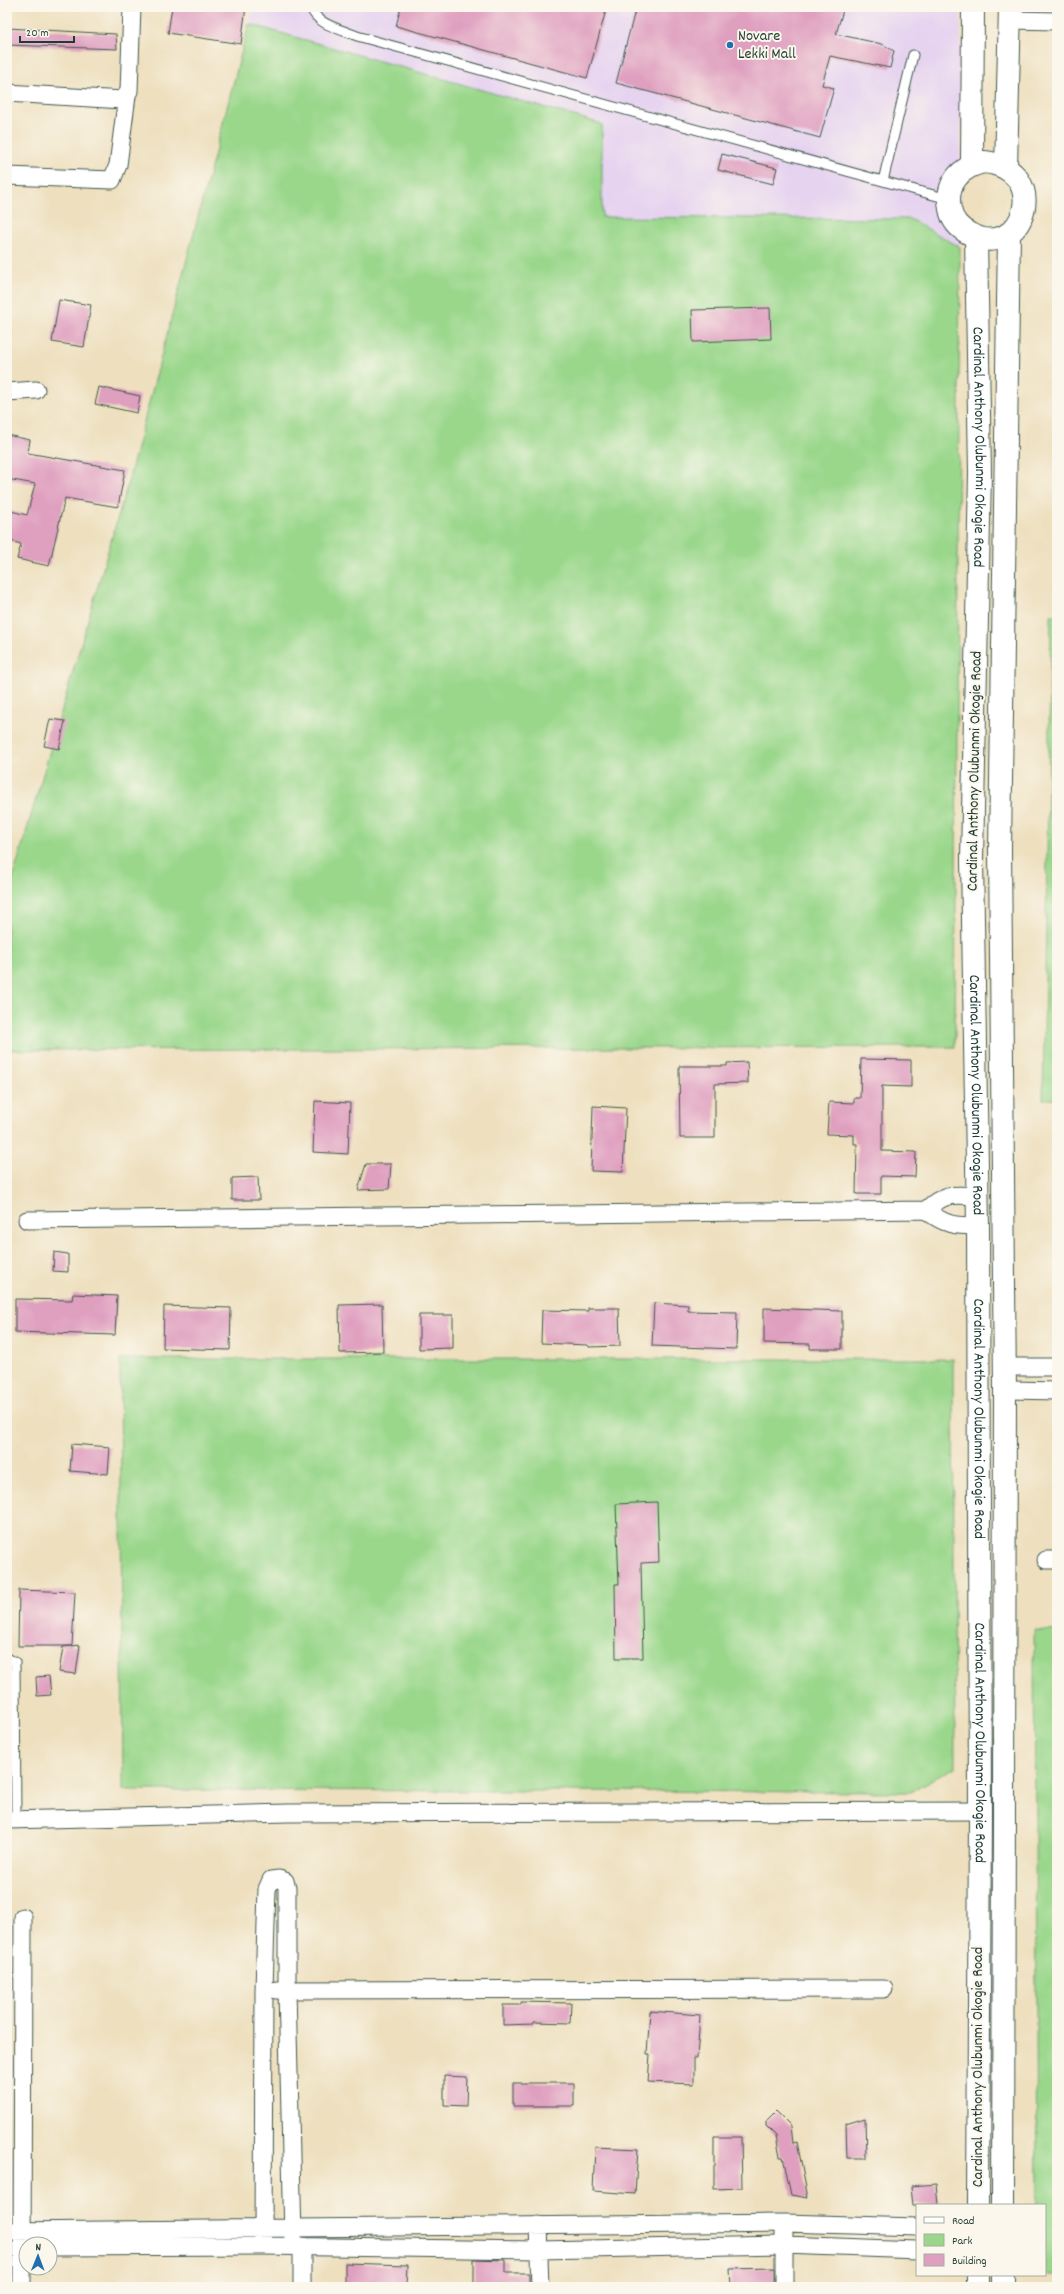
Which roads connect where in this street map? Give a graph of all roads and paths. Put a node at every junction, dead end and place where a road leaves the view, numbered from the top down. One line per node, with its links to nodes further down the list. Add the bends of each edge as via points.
1 (132, 7): 8 (street)
2 (311, 7): 12 (lane, via 319,21 357,36)
3 (973, 7): 9 (street)
4 (1010, 14): 5 (street); 10 (street)
5 (1057, 21)
6 (913, 55): 12 (lane)
7 (7, 93): 8 (street, via 119,101)
8 (127, 96): 11 (street, via 118,165 112,180)
9 (972, 164): 10 (street, via 984,162); 13 (street, via 959,173 951,185)
10 (1006, 168): 14 (street, via 1018,178 1024,192 1025,208 1020,222)
11 (7, 176)
12 (883, 181): 13 (lane)
13 (948, 199): 15 (street, via 951,216 961,229)
14 (1009, 234): 15 (street, via 998,240); 22 (street, Cardinal Anthony Olubunmi Okogie Road, via 1000,849)
15 (976, 237): 18 (street, Cardinal Anthony Olubunmi Okogie Road, via 980,473 972,859)
16 (36, 390): 17 (street)
17 (7, 392)
18 (977, 1196): 19 (street, via 938,1199); 21 (street, Cardinal Anthony Olubunmi Okogie Road)
19 (926, 1210): 20 (street); 21 (street, via 938,1220 956,1226)
20 (27, 1220)
21 (978, 1226): 27 (street, Cardinal Anthony Olubunmi Okogie Road)
22 (1005, 1367): 23 (street); 24 (street, Cardinal Anthony Olubunmi Okogie Road)
23 (1057, 1367)
24 (1005, 1390): 25 (street); 33 (street, Cardinal Anthony Olubunmi Okogie Road)
25 (1057, 1391)
26 (7, 1658): 28 (lane, via 15,1662)
27 (980, 1811): 28 (street, via 296,1813); 34 (street, Cardinal Anthony Olubunmi Okogie Road)
28 (11, 1820)
29 (23, 1917): 42 (street)
30 (884, 1988): 32 (street)
31 (264, 1990): 32 (street); 32 (street, via 266,1889 271,1880 279,1879 285,1881 287,1888); 41 (street)
32 (287, 1990): 40 (street)
33 (1003, 2098): 34 (street); 36 (street, Cardinal Anthony Olubunmi Okogie Road)
34 (978, 2099): 35 (street, Cardinal Anthony Olubunmi Okogie Road)
35 (978, 2204)
36 (1003, 2204)
37 (785, 2223): 38 (street); 39 (street); 43 (street)
38 (538, 2225): 40 (street); 47 (street)
39 (916, 2227)
40 (293, 2228): 41 (street); 46 (street)
41 (264, 2229): 42 (street); 44 (street)
42 (16, 2241): 51 (street)
43 (784, 2245): 47 (street); 48 (street); 54 (street)
44 (263, 2246): 45 (street); 46 (street)
45 (58, 2247)
46 (297, 2247): 47 (street); 52 (street)
47 (539, 2250): 53 (street)
48 (916, 2250)
49 (978, 2276): 55 (street)
50 (1003, 2276): 56 (street)
51 (22, 2287)
52 (302, 2287)
53 (540, 2287)
54 (784, 2287)
55 (978, 2287)
56 (1003, 2287)

